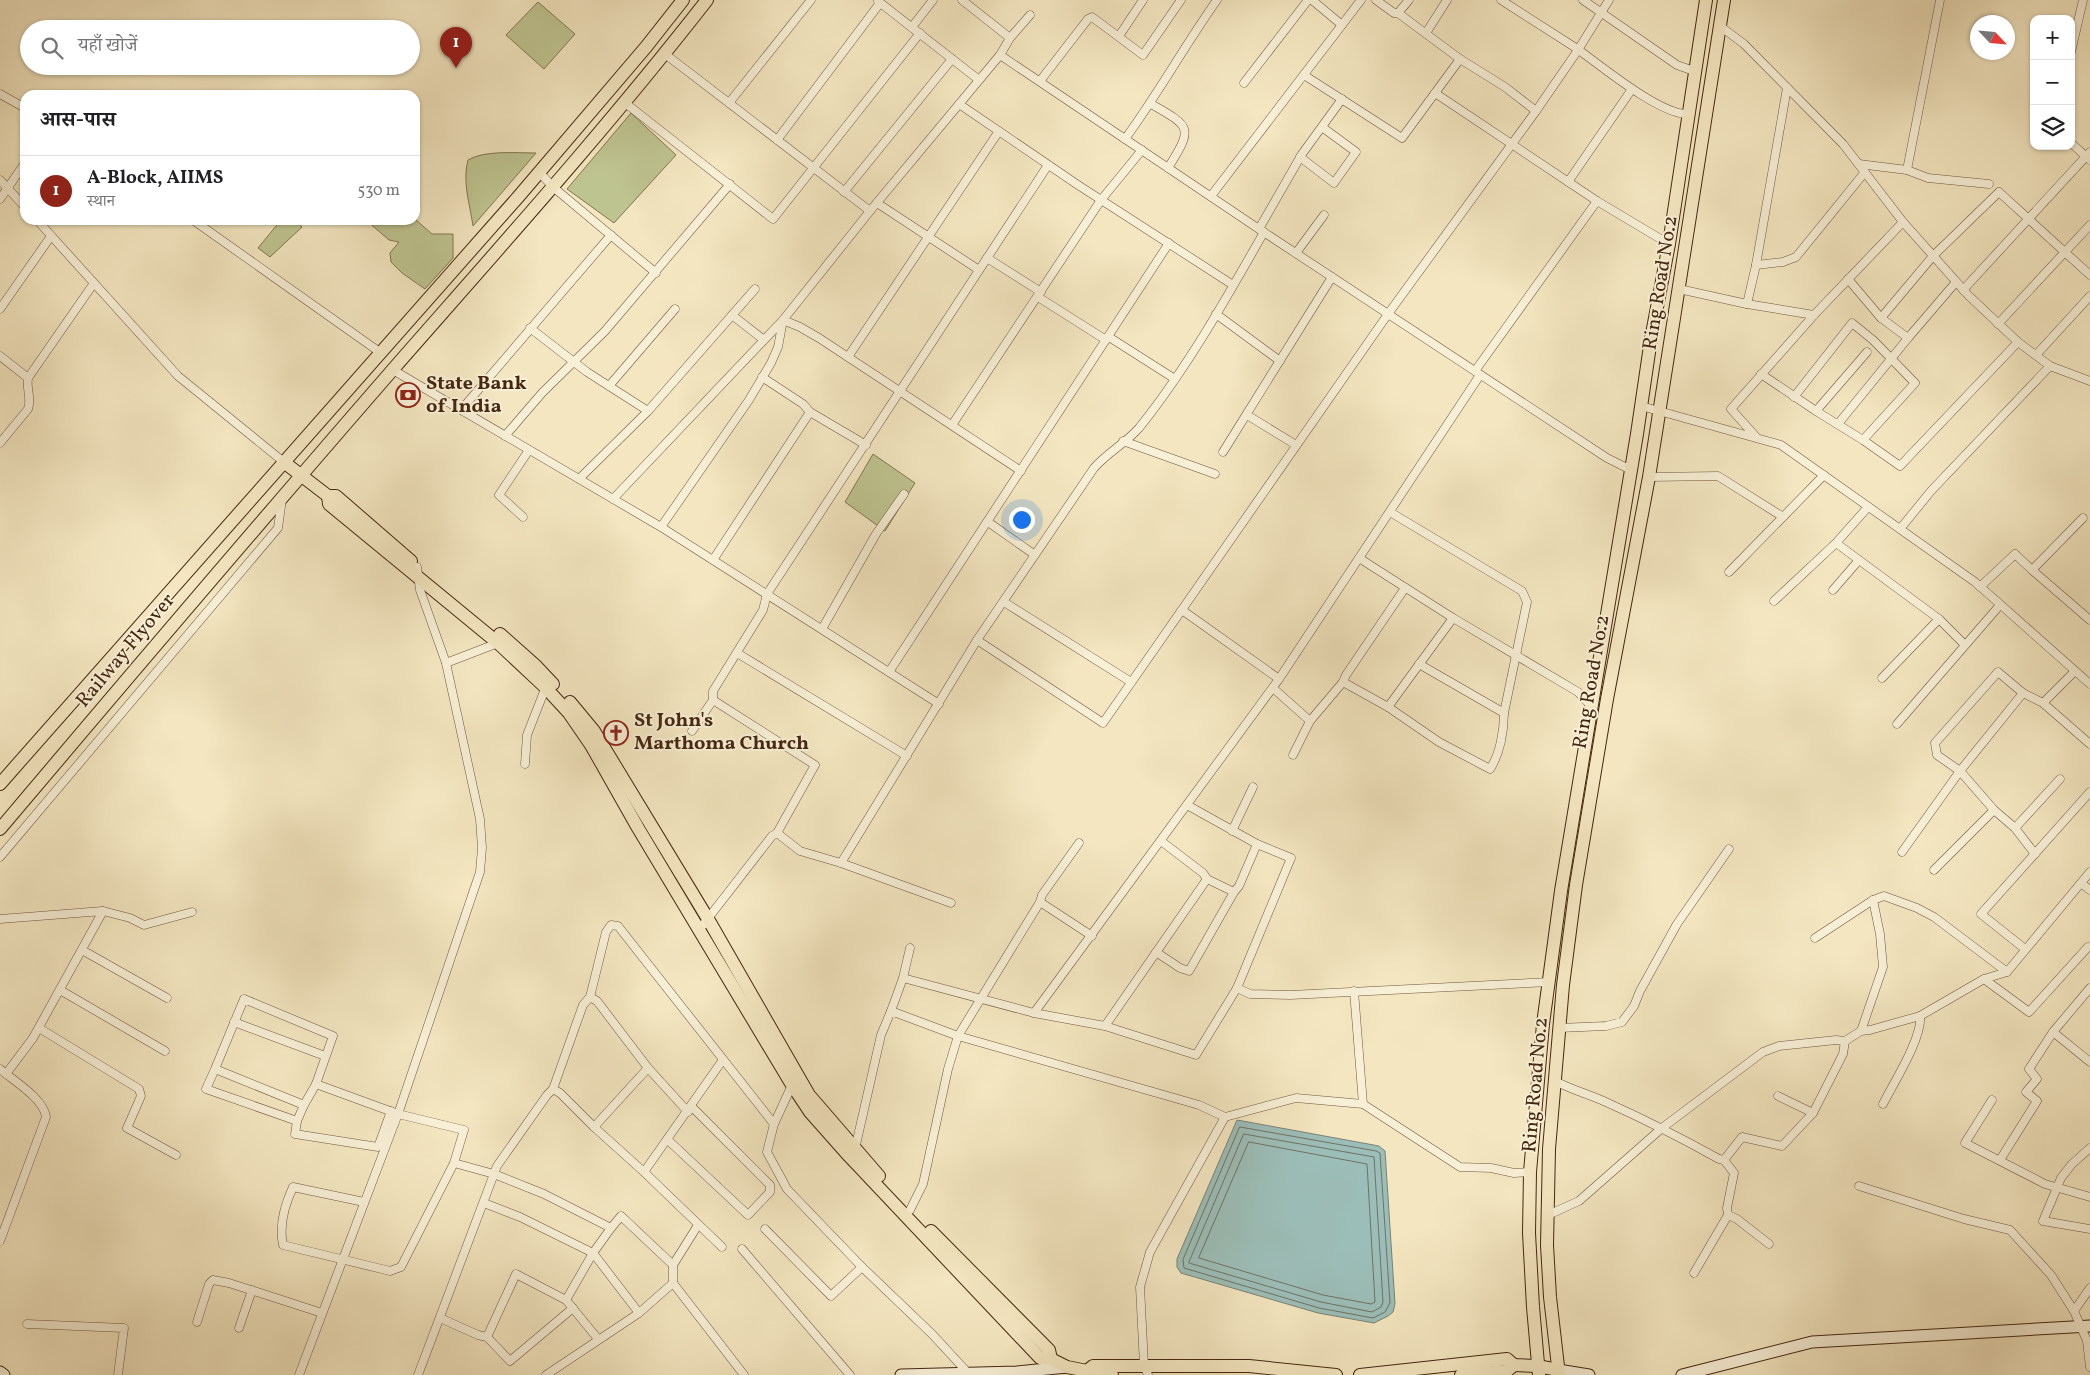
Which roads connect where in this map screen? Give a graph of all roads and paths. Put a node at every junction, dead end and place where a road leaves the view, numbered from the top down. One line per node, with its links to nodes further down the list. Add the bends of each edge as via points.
1 (683, 0): 72 (main road, Railway Flyover)
2 (706, 0): 35 (main road, Railway Flyover)
3 (811, 0): 50 (street)
4 (933, 0): 28 (street)
5 (962, 0): 33 (street)
6 (1143, 0): 32 (street)
7 (1181, 0): 32 (street, via 1143,55)
8 (1217, 0): 52 (street)
9 (1308, 0): 43 (street)
10 (1312, 0): 26 (street)
11 (1361, 0): 26 (street)
12 (1376, 0): 24 (street)
13 (1409, 0): 24 (street)
14 (1448, 0): 30 (street)
15 (1501, 0): 34 (street)
16 (1583, 0): 23 (street)
17 (1609, 0): 23 (street)
18 (1706, 0): 39 (main road, Ring Road No.2)
19 (1724, 0): 27 (main road, Ring Road No.2)
20 (1940, 0): 70 (street)
21 (2083, 0): 31 (street)
22 (879, 1): 28 (street); 59 (street)
23 (1601, 12): 34 (street); 39 (street, via 1677,65)
24 (1398, 13): 30 (street)
25 (1030, 15): 33 (street)
26 (1342, 24): 40 (street)
27 (1720, 26): 44 (street, via 1744,44); 113 (main road, Ring Road No.2)
28 (912, 27): 29 (street)
29 (920, 33): 37 (street); 67 (street)
30 (1426, 33): 38 (street)
31 (2075, 35)
32 (1119, 36): 42 (street, via 1092,17 1088,19)
33 (1010, 38): 36 (street)
34 (1578, 50): 45 (street); 54 (street)
35 (665, 54): 49 (main road, Railway Flyover); 50 (street)
36 (1000, 55): 41 (street); 42 (street)
37 (952, 59): 41 (street); 79 (street)
38 (1460, 59): 47 (street); 54 (street, via 1506,87)
39 (1694, 71): 55 (main road, Ring Road No.2)
40 (1304, 74): 48 (street); 80 (street)
41 (979, 80): 51 (street)
42 (1040, 81): 58 (street)
43 (1244, 83)
44 (1787, 88): 65 (street); 103 (street)
45 (1632, 89): 55 (street, via 1679,114); 74 (street)
46 (0, 94): 53 (street)
47 (1435, 94): 48 (street, via 1402,138); 60 (street)
48 (1342, 99): 56 (street)
49 (624, 102): 75 (street); 77 (main road, Railway Flyover)
50 (729, 103): 59 (street)
51 (959, 104): 57 (street); 85 (street)
52 (1151, 104): 58 (street); 68 (street, via 1177,119 1186,132)
53 (20, 105)
54 (1536, 111): 60 (street)
55 (1688, 114): 98 (main road, Ring Road No.2)
56 (1322, 126): 64 (street); 64 (street, via 1356,152 1334,183)
57 (1000, 131): 66 (street); 96 (street)
58 (1125, 138): 62 (street)
59 (777, 140): 67 (street)
60 (1512, 144): 74 (street); 121 (street)
61 (2075, 146): 63 (street)
62 (1142, 150): 68 (street); 82 (street)
63 (2089, 156): 88 (street)
64 (1300, 157): 93 (street)
65 (1859, 164): 70 (street); 71 (street)
66 (1048, 165): 82 (street); 102 (street)
67 (813, 168): 75 (street, via 773,219); 79 (street)
68 (1168, 168): 80 (street)
69 (20, 170): 78 (street)
70 (1907, 170): 76 (street, via 1928,178)
71 (1865, 172): 89 (street); 103 (street, via 1796,257)
72 (540, 173): 77 (street); 133 (main road, Railway Flyover)
73 (0, 180): 78 (street)
74 (1568, 182): 84 (street)
75 (730, 184): 105 (street)
76 (1989, 184)
77 (553, 187): 94 (street); 141 (main road, Railway Flyover)
78 (8, 188): 81 (street); 83 (street)
79 (844, 192): 86 (street)
80 (1211, 196): 93 (street)
81 (0, 199)
82 (1101, 200): 97 (street); 115 (street)
83 (20, 201)
84 (1597, 201): 98 (street); 142 (street)
85 (877, 203): 86 (street); 96 (street)
86 (870, 211): 125 (street)
87 (1324, 216): 100 (street)
88 (2028, 219): 99 (street); 101 (street, via 1999,192); 114 (street)
89 (1904, 222): 101 (street); 108 (street)
90 (41, 225): 95 (street)
91 (200, 225): 133 (street)
92 (2090, 225): 99 (street)
93 (1262, 230): 100 (street); 111 (street)
94 (611, 235): 105 (street); 127 (street)
95 (51, 236): 110 (street); 118 (street)
96 (928, 238): 104 (street); 135 (street)
97 (1170, 243): 111 (street); 128 (street)
98 (1669, 244): 151 (main road, Ring Road No.2)
99 (2065, 252): 106 (street); 126 (street)
100 (1296, 253): 107 (street)
101 (1933, 256): 109 (street); 124 (street)
102 (987, 258): 104 (street); 115 (street)
103 (1756, 265): 117 (street)
104 (979, 270): 149 (street)
105 (656, 273): 139 (street)
106 (2090, 275)
107 (1332, 277): 121 (street); 138 (street)
108 (1848, 279): 123 (street); 124 (street)
109 (1956, 282): 114 (street); 129 (street)
110 (94, 283): 145 (street); 169 (street, via 178,376)
111 (1234, 285): 120 (street)
112 (755, 289): 122 (street)
113 (1679, 289): 117 (street); 153 (main road, Ring Road No.2)
114 (1963, 290): 126 (street)
115 (1039, 294): 128 (street); 158 (street)
116 (2090, 296): 134 (street)
117 (1746, 304): 123 (street)
118 (0, 309)
119 (675, 309): 148 (street)
120 (1216, 314): 138 (street); 146 (street)
121 (1388, 314): 142 (street); 166 (street)
122 (732, 315): 130 (street); 154 (street)
123 (1814, 315): 143 (street)
124 (1881, 318): 129 (street)
125 (783, 320): 130 (street); 135 (street); 144 (street, via 778,346)
126 (1998, 324): 131 (street)
127 (530, 328): 139 (street); 152 (street)
128 (1107, 338): 146 (street); 171 (street)
129 (1908, 338): 137 (street)
130 (764, 340): 179 (street)
131 (2018, 342): 134 (street); 162 (street, via 1900,466)
132 (1867, 352): 155 (street)
133 (381, 353): 169 (main road, Railway Flyover)
134 (2036, 355): 140 (street)
135 (848, 357): 149 (street)
136 (1, 358): 145 (street)
137 (1891, 359): 150 (street, via 1852,323); 159 (street); 162 (street, via 1915,383)
138 (1280, 361): 157 (street)
139 (574, 362): 148 (street); 160 (street)
140 (2050, 366): 147 (street); 187 (street, via 1931,491)
141 (393, 370): 152 (street); 173 (main road, Railway Flyover)
142 (1478, 373): 170 (street, via 1607,458); 181 (street)
143 (1761, 374): 150 (street); 161 (street, via 1731,409)
144 (762, 377): 156 (street); 186 (street)
145 (28, 378): 164 (street, via 28,409)
146 (1174, 379): 163 (street, via 1138,430)
147 (2090, 381)
148 (609, 386): 154 (street)
149 (900, 391): 158 (street); 165 (street)
150 (1794, 397): 155 (street)
151 (1641, 406): 153 (street); 170 (main road, Ring Road No.2)
152 (460, 410): 160 (street)
153 (1660, 410): 161 (street); 175 (main road, Ring Road No.2)
154 (648, 411): 176 (street)
155 (1816, 411): 159 (street)
156 (810, 412): 165 (street); 191 (street)
157 (1247, 415): 166 (street); 168 (street)
158 (952, 424): 171 (street)
159 (1838, 424): 162 (street)
160 (505, 436): 167 (street)
161 (1757, 438): 174 (street, via 1781,445)
162 (1863, 440)
163 (1123, 441): 172 (street); 189 (street, via 1094,468)
164 (0, 443)
165 (866, 445): 199 (street)
166 (1296, 445): 203 (street)
167 (529, 450): 176 (street); 182 (street, via 499,495)
168 (1224, 452)
169 (285, 463): 173 (main road); 240 (main road, Railway Flyover)
170 (1631, 470): 228 (main road, Ring Road No.2)
171 (1021, 471): 185 (street)
172 (1215, 474)
173 (303, 475): 178 (main road, Railway Flyover); 194 (main road, via 328,496 336,496)
174 (1824, 475): 180 (street); 183 (street)
175 (1650, 477): 183 (street, via 1718,476); 295 (main road, Ring Road No.2, via 1607,699 1576,885)
176 (579, 479): 179 (street)
177 (904, 494): 207 (street, via 876,534)
178 (282, 499): 246 (main road, Railway Flyover); 255 (street, via 278,528)
179 (613, 499): 186 (street)
180 (1868, 506): 187 (street); 188 (street)
181 (1390, 512): 190 (street); 212 (street, via 1522,591 1527,602)
182 (523, 517)
183 (1783, 517): 195 (street)
184 (2083, 518): 193 (street)
185 (988, 522): 189 (street); 216 (street)
186 (661, 527): 191 (street)
187 (1900, 529): 196 (street)
188 (1836, 543): 192 (street); 200 (street)
189 (1035, 555): 201 (street)
190 (1359, 558): 197 (street); 218 (street)
191 (713, 560): 199 (street)
192 (1859, 560): 198 (street); 205 (street)
193 (2032, 570): 196 (street, via 2015,554); 206 (street)
194 (418, 572): 209 (main road); 213 (street, via 420,590); 221 (main road, via 507,640)
195 (1729, 572)
196 (1980, 587): 202 (street)
197 (1405, 588): 204 (street); 220 (street)
198 (1833, 590)
199 (767, 594): 207 (street); 211 (street, via 763,610)
200 (1774, 600)
201 (1004, 602): 208 (street); 219 (street)
202 (2000, 605): 210 (street); 215 (street)
203 (1182, 610): 218 (street); 219 (street)
204 (1452, 618): 212 (street); 214 (street)
205 (1938, 619): 210 (street); 217 (street)
206 (2090, 620)
207 (822, 629): 216 (street)
208 (978, 640): 219 (street, via 1103,723); 227 (street)
209 (498, 643): 213 (street); 221 (main road)
210 (1965, 645): 232 (street)
211 (738, 653): 225 (street, via 713,691); 236 (street)
212 (1517, 655): 228 (street, via 1578,692); 230 (street)
213 (446, 663): 317 (street, via 480,819 480,872)
214 (1419, 664): 229 (street); 230 (street)
215 (2075, 671): 222 (street); 226 (street)
216 (889, 672): 227 (street)
217 (1882, 678)
218 (1279, 679): 223 (street)
219 (1131, 682)
220 (1343, 682): 229 (street); 231 (street)
221 (547, 683): 237 (street, via 527,734); 268 (main road, via 594,731); 270 (main road, via 591,745)
222 (2090, 684)
223 (1273, 688): 231 (street); 243 (street)
224 (2023, 693): 226 (street); 238 (street); 238 (street, via 1998,672 1935,742 1937,755)
225 (713, 700): 233 (street); 248 (street, via 816,765)
226 (2043, 703): 234 (street)
227 (939, 704): 236 (street)
228 (1591, 706): 281 (main road, Ring Road No.2)
229 (1388, 707): 230 (street, via 1439,742 1490,768 1496,760)
230 (1504, 713)
231 (1310, 721): 235 (street)
232 (1897, 724)
233 (692, 731)
234 (2090, 744)
235 (1293, 755)
236 (907, 756): 256 (street)
237 (525, 764)
238 (1960, 771): 244 (street); 253 (street)
239 (2060, 779): 245 (street)
240 (0, 784)
241 (1253, 787): 247 (street)
242 (2090, 792): 254 (street)
243 (1187, 805): 247 (street); 249 (street)
244 (1994, 810): 245 (street); 257 (street)
245 (2015, 828): 254 (street)
246 (0, 829)
247 (1232, 831): 251 (street)
248 (777, 833): 256 (street, via 800,851); 268 (street)
249 (1161, 841): 259 (street); 271 (street)
250 (1079, 843): 264 (street)
251 (1257, 844): 262 (street); 282 (street, via 1292,858)
252 (1729, 849): 295 (street, via 1677,924 1634,1006 1622,1022)
253 (1902, 852)
254 (2034, 854): 275 (street, via 1981,914)
255 (0, 857)
256 (841, 863): 265 (street)
257 (1934, 870)
258 (2090, 872): 260 (street)
259 (1207, 878): 262 (street); 277 (street)
260 (2081, 883): 261 (street); 275 (street)
261 (2090, 890)
262 (1234, 892): 277 (street, via 1189,971)
263 (1873, 900): 272 (street); 278 (street, via 1884,896 1934,917); 296 (street, via 1883,967)
264 (1040, 902): 271 (street); 288 (street)
265 (951, 903)
266 (103, 910): 267 (street, via 144,925); 269 (street); 276 (street)
267 (192, 912)
268 (708, 919): 270 (street); 307 (main road)
269 (0, 920)
270 (699, 930): 307 (main road)
271 (1092, 936): 290 (street)
272 (1815, 938)
273 (2089, 947): 280 (street, via 2029,1012)
274 (910, 948): 279 (street)
275 (2025, 949): 278 (street)
276 (82, 950): 284 (street); 287 (street)
277 (1156, 952): 293 (street)
278 (2007, 972): 280 (street)
279 (904, 978): 288 (street); 289 (street)
280 (1984, 979): 291 (street)
281 (1550, 982): 285 (street); 332 (main road, Ring Road No.2)
282 (1237, 988): 285 (street, via 1250,994); 293 (street, via 1196,1055)
283 (2090, 988): 297 (street)
284 (60, 990): 294 (street); 300 (street)
285 (1354, 992): 313 (street)
286 (590, 996): 302 (street, via 606,932 611,925 618,926); 304 (street); 310 (street, via 583,1005)
287 (167, 998)
288 (980, 998): 290 (street); 298 (street)
289 (891, 1011): 298 (street); 326 (street, via 881,1035)
290 (1034, 1013): 293 (street)
291 (1920, 1016): 296 (street); 314 (street, via 1921,1024 1912,1047)
292 (234, 1022): 301 (street); 301 (street, via 244,999 333,1036); 305 (street)
293 (1105, 1026)
294 (39, 1028): 306 (street); 327 (street, via 139,1089 141,1096 127,1128)
295 (1559, 1028): 308 (main road, Ring Road No.2)
296 (1861, 1031): 299 (street)
297 (2053, 1032): 303 (street); 329 (street, via 2029,1069 2037,1079 2026,1092 2037,1101)
298 (958, 1036): 319 (street, via 1199,1105); 339 (street, via 923,1184)
299 (1845, 1041): 318 (street, via 1843,1054); 323 (street, via 1779,1046 1763,1052)
300 (165, 1051)
301 (326, 1056): 309 (street)
302 (722, 1062): 316 (street); 321 (street)
303 (2090, 1062)
304 (648, 1068): 316 (street); 322 (street)
305 (215, 1069): 315 (street); 320 (street, via 206,1089)
306 (3, 1072): 346 (street, via 37,1099 45,1109 46,1117)
307 (794, 1080): 321 (street); 326 (main road)
308 (1555, 1081): 323 (street); 340 (main road, Ring Road No.2)
309 (316, 1084): 315 (street); 317 (street)
310 (553, 1089): 322 (street); 333 (street)
311 (1778, 1096): 318 (street)
312 (1992, 1100): 329 (street, via 1965,1143)
313 (1363, 1104): 319 (street, via 1296,1098); 332 (street, via 1460,1167)
314 (1882, 1104)
315 (304, 1105): 320 (street)
316 (690, 1110): 324 (street); 324 (street, via 770,1186 770,1192 748,1215)
317 (395, 1112): 320 (street, via 378,1148 295,1134); 330 (street, via 464,1130); 337 (street)
318 (1812, 1113): 328 (street, via 1782,1146 1742,1137)
319 (1224, 1117): 374 (street, via 1150,1252 1140,1287)
320 (298, 1121)
321 (774, 1124): 353 (street, via 767,1152 787,1189)
322 (594, 1127): 331 (street)
323 (1662, 1128): 328 (street); 340 (street, via 1579,1201)
324 (668, 1140): 331 (street)
325 (2090, 1148): 335 (street, via 2072,1164)
326 (852, 1152): 339 (main road); 370 (main road, via 1040,1358)
327 (176, 1155)
328 (1724, 1160): 341 (street, via 1734,1173)
329 (2000, 1160): 335 (street, via 2045,1184)
330 (454, 1163): 333 (street); 351 (street, via 401,1267 390,1271)
331 (644, 1172): 342 (street)
332 (1530, 1172): 375 (main road, Ring Road No.2, via 1529,1234)
333 (494, 1174): 338 (street); 343 (street, via 544,1194)
334 (1859, 1186): 360 (street, via 2010,1230 2052,1275)
335 (2058, 1187): 336 (street); 345 (street, via 2043,1221)
336 (2090, 1197)
337 (364, 1202): 351 (street); 351 (street, via 293,1187 289,1196 281,1233 283,1245)
338 (484, 1203): 350 (street, via 520,1217); 363 (street)
339 (910, 1210): 370 (main road, via 1049,1350)
340 (1548, 1215): 380 (main road, Ring Road No.2, via 1550,1297)
341 (1728, 1215): 347 (street); 354 (street)
342 (698, 1225): 348 (street); 352 (street)
343 (611, 1228): 350 (street); 352 (street, via 621,1216)
344 (765, 1229): 353 (street, via 831,1296)
345 (2090, 1229)
346 (0, 1241)
347 (1769, 1244)
348 (722, 1247)
349 (742, 1249): 388 (street)
350 (592, 1254): 358 (street); 362 (street)
351 (342, 1259): 361 (street)
352 (673, 1265): 355 (street)
353 (862, 1267): 378 (street)
354 (1694, 1273)
355 (673, 1283): 362 (street); 387 (street)
356 (2090, 1288): 360 (street)
357 (252, 1290): 361 (street); 364 (street, via 213,1280); 367 (street)
358 (566, 1300): 359 (street); 368 (street, via 516,1274)
359 (573, 1308): 368 (street, via 510,1361); 369 (street)
360 (2074, 1311): 366 (street)
361 (322, 1313): 384 (street)
362 (639, 1313): 369 (street)
363 (440, 1318): 368 (street); 385 (street)
364 (197, 1322)
365 (26, 1324): 383 (street, via 124,1328)
366 (2086, 1326): 373 (street); 395 (street, via 1812,1342)
367 (239, 1328)
368 (487, 1337)
369 (598, 1339): 386 (street)
370 (1051, 1359): 372 (main road)
371 (1514, 1365): 375 (main road); 392 (main road, via 1507,1359); 393 (main road, via 1507,1371)
372 (1067, 1366): 376 (main road); 379 (street)
373 (2090, 1367)
374 (1146, 1370): 376 (main road, via 1093,1366); 381 (main road, via 1249,1366)
375 (1538, 1370): 380 (main road)
376 (1087, 1371): 390 (main road, via 1092,1375)
377 (0, 1372): 382 (street)
378 (968, 1373): 379 (street); 389 (street)
379 (1013, 1373)
380 (1559, 1373): 394 (street)
381 (1309, 1374): 391 (main road)
382 (4, 1375)
383 (118, 1375)
384 (299, 1375)
385 (418, 1375)
386 (546, 1375)
387 (744, 1375)
388 (850, 1375)
389 (901, 1375)
390 (1112, 1375)
391 (1336, 1375)
392 (1360, 1375)
393 (1462, 1375)
394 (1589, 1375)
395 (1682, 1375)

